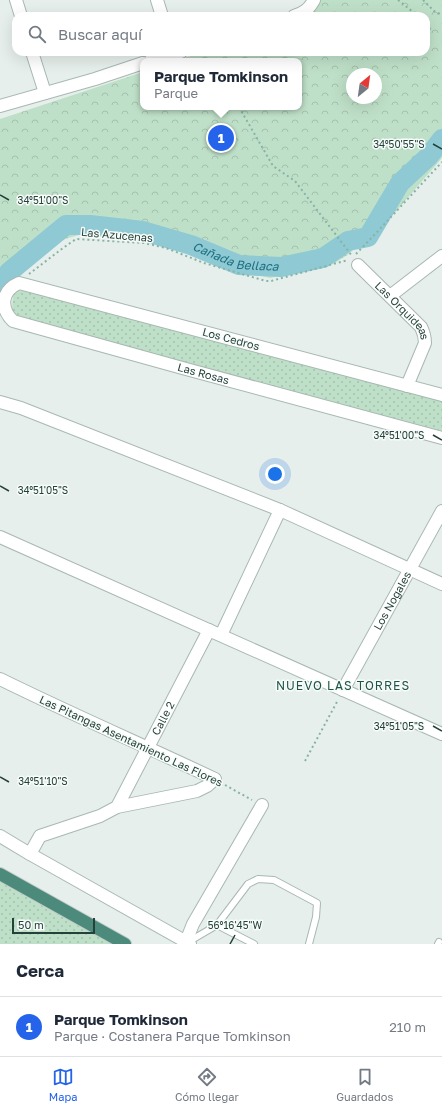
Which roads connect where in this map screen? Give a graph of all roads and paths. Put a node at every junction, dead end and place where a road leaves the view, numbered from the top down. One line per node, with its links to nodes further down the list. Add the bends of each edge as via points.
1 (16, 0): 6 (street)
2 (156, 0): 7 (street)
3 (314, 0): 8 (street)
4 (398, 0): 9 (path)
5 (423, 0): 10 (path, via 437,14)
6 (20, 12)
7 (160, 12)
8 (304, 12)
9 (413, 12)
10 (442, 15)
11 (33, 56): 13 (street)
12 (140, 64): 13 (street)
13 (45, 93): 14 (street)
14 (0, 106)
15 (241, 110): 18 (path, via 273,166 295,181)
16 (442, 162): 18 (path, Las Azucenas, via 378,231)
17 (442, 256): 20 (street)
18 (355, 261): 19 (path, Las Azucenas, via 350,260 266,281 144,243 76,239); 20 (street, Las Orquideas)
19 (19, 283): 21 (street, Los Cedros); 24 (street, Las Rosas, via 8,289 5,294 5,311 13,321)
20 (390, 296): 21 (street, Las Orquideas, via 421,327 425,337 425,343)
21 (406, 386): 22 (street, Los Cedros)
22 (442, 395)
23 (0, 402): 25 (street)
24 (442, 438)
25 (280, 510): 28 (street); 31 (street)
26 (442, 511): 28 (street, Los Nogales)
27 (0, 537): 30 (street)
28 (409, 569): 29 (street); 33 (street, Los Nogales)
29 (442, 584)
30 (209, 630): 31 (street); 35 (street, Calle 2)
31 (221, 635): 33 (street)
32 (0, 678): 35 (street, Las Pitangas Asentamiento Las Flores)
33 (343, 690): 34 (street); 36 (path)
34 (442, 734)
35 (148, 747): 37 (street, Las Pitangas Asentamiento Las Flores); 39 (street, Calle 2)
36 (305, 761)
37 (215, 779): 38 (path, Las Pitangas Asentamiento Las Flores); 39 (street, via 197,791)
38 (262, 805): 44 (street, via 193,924)
39 (118, 806): 41 (street, via 100,816 40,836)
40 (0, 836): 41 (street)
41 (30, 854): 44 (street)
42 (0, 874): 45 (highway)
43 (217, 925): 44 (lane); 46 (lane); 47 (lane, via 248,884 258,879 274,880 318,903)
44 (187, 943)
45 (124, 944)
46 (254, 944)
47 (309, 944)

